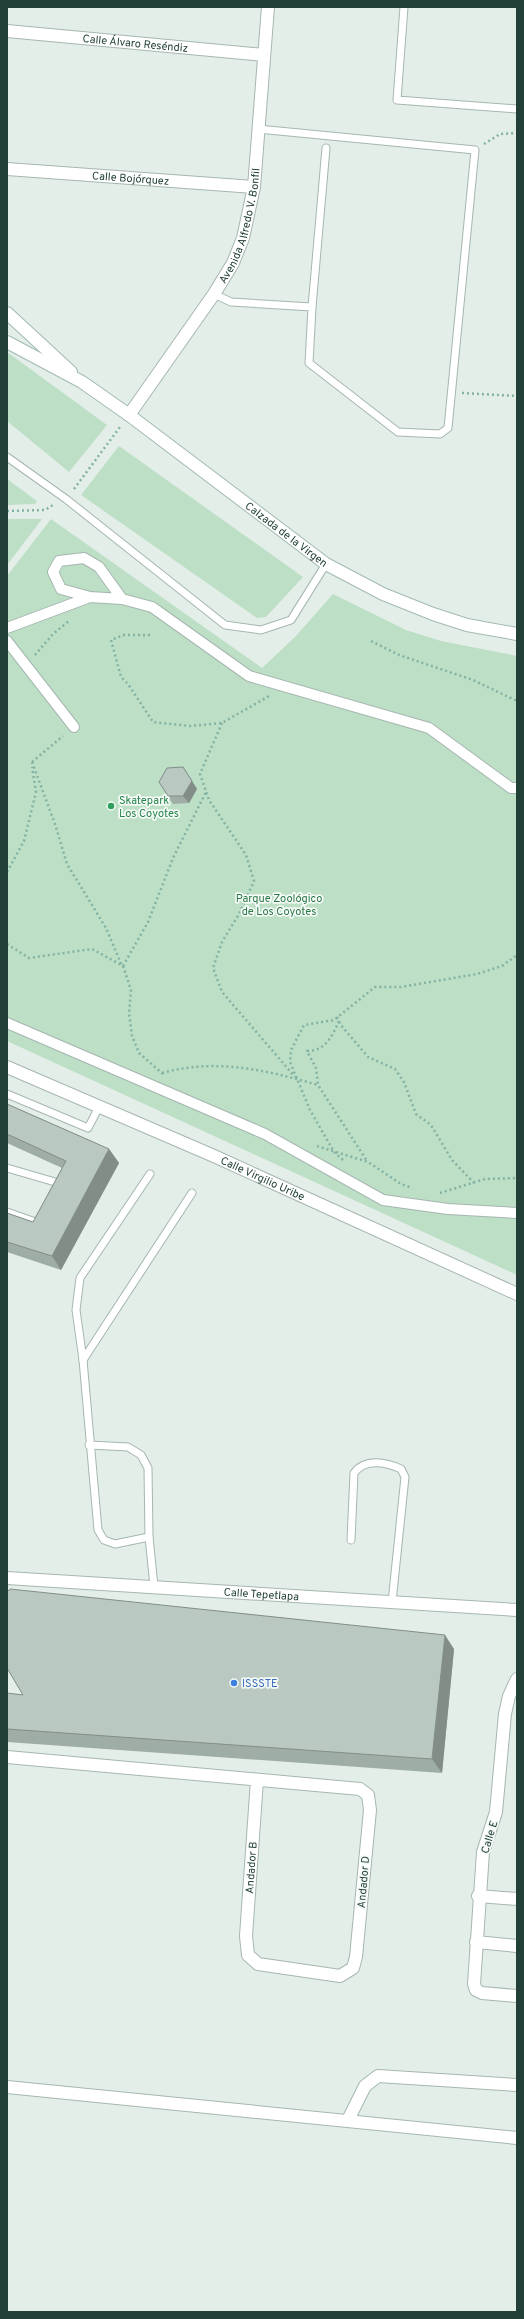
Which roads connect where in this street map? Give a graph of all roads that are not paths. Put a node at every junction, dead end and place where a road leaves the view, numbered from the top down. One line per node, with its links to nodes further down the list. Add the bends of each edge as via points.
1 (268, 7): 4 (street, Avenida Alfredo V. Bonfil)
2 (404, 7): 5 (lane, via 397,100)
3 (7, 31): 4 (street, Calle Álvaro Reséndiz)
4 (264, 54): 6 (street, Avenida Alfredo V. Bonfil)
5 (517, 109)
6 (258, 129): 9 (street, Avenida Alfredo V. Bonfil); 11 (lane, via 475,150 448,428 440,434 398,432 309,363)
7 (326, 148): 11 (lane)
8 (7, 169): 9 (street, Calle Bojórquez)
9 (254, 187): 10 (street, Avenida Alfredo V. Bonfil, via 243,238 233,263)
10 (214, 294): 11 (lane, via 231,302); 15 (street, Avenida Alfredo V. Bonfil)
11 (312, 307)
12 (7, 313): 14 (street, Calzada de la Virgen)
13 (7, 342): 14 (street, Calzada de la Virgen)
14 (82, 382): 15 (street, Calzada de la Virgen)
15 (129, 415): 17 (street, Calzada de la Virgen)
16 (7, 457): 17 (lane, via 66,499 225,625 261,630 291,620)
17 (326, 564): 21 (street, Calzada de la Virgen, via 383,594 433,614 468,625)
18 (90, 597): 19 (street); 19 (street, via 61,589 53,572 59,561 84,558 89,561 98,567); 20 (street)
19 (122, 599): 24 (street, via 152,607 249,676 429,728 511,788)
20 (7, 628)
21 (517, 634)
22 (7, 641): 23 (street)
23 (74, 727)
24 (517, 788)
25 (7, 1023): 34 (street, via 265,1134 383,1200 448,1209)
26 (7, 1067): 28 (street, Calle Virgilio Uribe)
27 (7, 1094): 28 (lane, via 88,1128)
28 (99, 1107): 36 (street, Calle Virgilio Uribe, via 221,1159)
29 (7, 1168): 31 (lane, via 62,1184)
30 (150, 1174): 37 (lane, via 80,1278 76,1310)
31 (59, 1191)
32 (192, 1193): 37 (lane)
33 (7, 1212): 35 (lane, via 41,1224)
34 (517, 1213)
35 (44, 1217)
36 (517, 1294)
37 (84, 1360): 38 (lane)
38 (89, 1445): 39 (lane, via 128,1447 140,1455 148,1468); 39 (lane, via 98,1530 104,1540 115,1544)
39 (149, 1537): 42 (lane)
40 (351, 1540): 43 (lane, via 354,1473 359,1466 368,1463 389,1464 401,1469 405,1477)
41 (7, 1578): 42 (street, Calle Tepetlapa)
42 (154, 1586): 43 (street, Calle Tepetlapa)
43 (392, 1602): 44 (street, Calle Tepetlapa)
44 (517, 1610)
45 (517, 1679): 48 (street, Calle E, via 509,1696 505,1714 496,1812 482,1852)
46 (7, 1757): 47 (street)
47 (257, 1780): 52 (street, Andador B, via 246,1936 248,1955 258,1964 340,1976); 52 (street, Andador D, via 360,1789 368,1795 370,1810)
48 (478, 1896): 49 (street); 50 (street, Calle E)
49 (517, 1898)
50 (476, 1942): 51 (street); 53 (street, Calle E, via 476,1990 482,1993)
51 (517, 1946)
52 (353, 1968)
53 (517, 1996)
54 (517, 2085): 56 (street, via 378,2076 365,2086)
55 (7, 2087): 56 (street)
56 (348, 2120): 57 (street)
57 (517, 2138)

